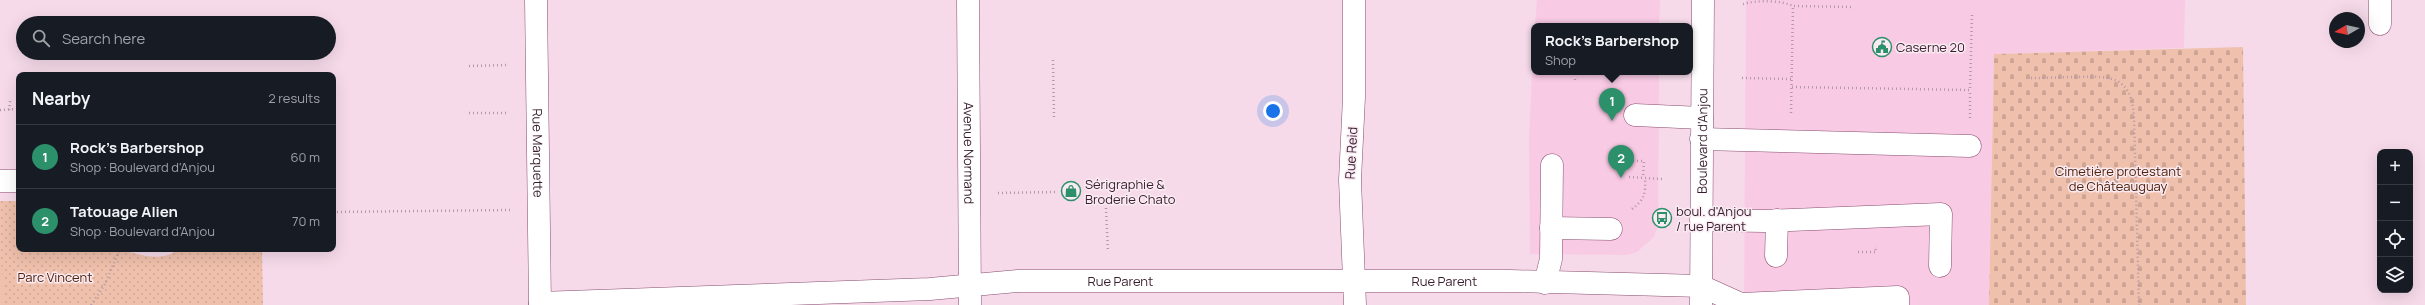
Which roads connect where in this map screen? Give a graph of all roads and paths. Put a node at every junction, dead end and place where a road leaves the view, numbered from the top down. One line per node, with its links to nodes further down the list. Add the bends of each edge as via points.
1 (536, 0): 13 (street, Rue Marquette)
2 (968, 0): 53 (street, Avenue Normand)
3 (1354, 0): 51 (street, Rue Reid, via 1354,97 1350,180)
4 (1703, 0): 11 (street, Boulevard d'Anjou)
5 (2380, 0): 10 (street)
6 (1743, 4): 7 (path, via 1752,0 1786,0)
7 (1793, 6): 8 (path); 17 (path)
8 (1854, 7)
9 (1972, 14): 18 (path, via 1970,90)
10 (2380, 24)
11 (1696, 34): 28 (street, Boulevard d'Anjou)
12 (1053, 60): 27 (path)
13 (536, 64): 14 (path); 24 (street, Rue Marquette)
14 (469, 66)
15 (1742, 78): 17 (path)
16 (2031, 78): 60 (path, via 2109,77 2121,83 2131,98 2134,116)
17 (1792, 79): 18 (path)
18 (1792, 87): 19 (path)
19 (1792, 94)
20 (10, 101): 23 (path)
21 (16, 109): 23 (path)
22 (0, 110): 23 (path)
23 (9, 110)
24 (537, 112): 25 (path); 55 (street, Rue Marquette)
25 (469, 113)
26 (1635, 115): 28 (street)
27 (1054, 119)
28 (1702, 128): 29 (street); 43 (street, Boulevard d'Anjou)
29 (1970, 146)
30 (1629, 161): 33 (path, via 1644,161)
31 (1552, 165): 45 (street)
32 (1629, 177): 33 (path)
33 (1644, 178): 34 (path); 42 (path, via 1646,191 1643,201)
34 (1662, 179)
35 (0, 181): 36 (street)
36 (16, 181)
37 (1056, 192): 38 (path)
38 (993, 193)
39 (1106, 208): 49 (path)
40 (510, 210): 41 (path)
41 (336, 212)
42 (1626, 213)
43 (1702, 220): 44 (street); 54 (street, Boulevard d'Anjou)
44 (1777, 220): 48 (street); 50 (street, via 1941,214)
45 (1551, 228): 46 (street); 52 (street, via 1551,259)
46 (1611, 229)
47 (119, 252): 57 (path, via 109,278)
48 (1776, 256)
49 (1108, 259)
50 (1940, 266)
51 (1353, 281): 52 (street, Rue Parent); 53 (street, Rue Parent, via 1018,281); 58 (street, Rue Reid)
52 (1545, 282): 54 (street, Rue Parent)
53 (970, 295): 55 (street, Rue Parent, via 930,289)
54 (1701, 295): 56 (street, via 1740,304)
55 (540, 304)
56 (1768, 304): 59 (street, via 1898,297)
57 (91, 305)
58 (1355, 305)
59 (1898, 305)
60 (2139, 305)

